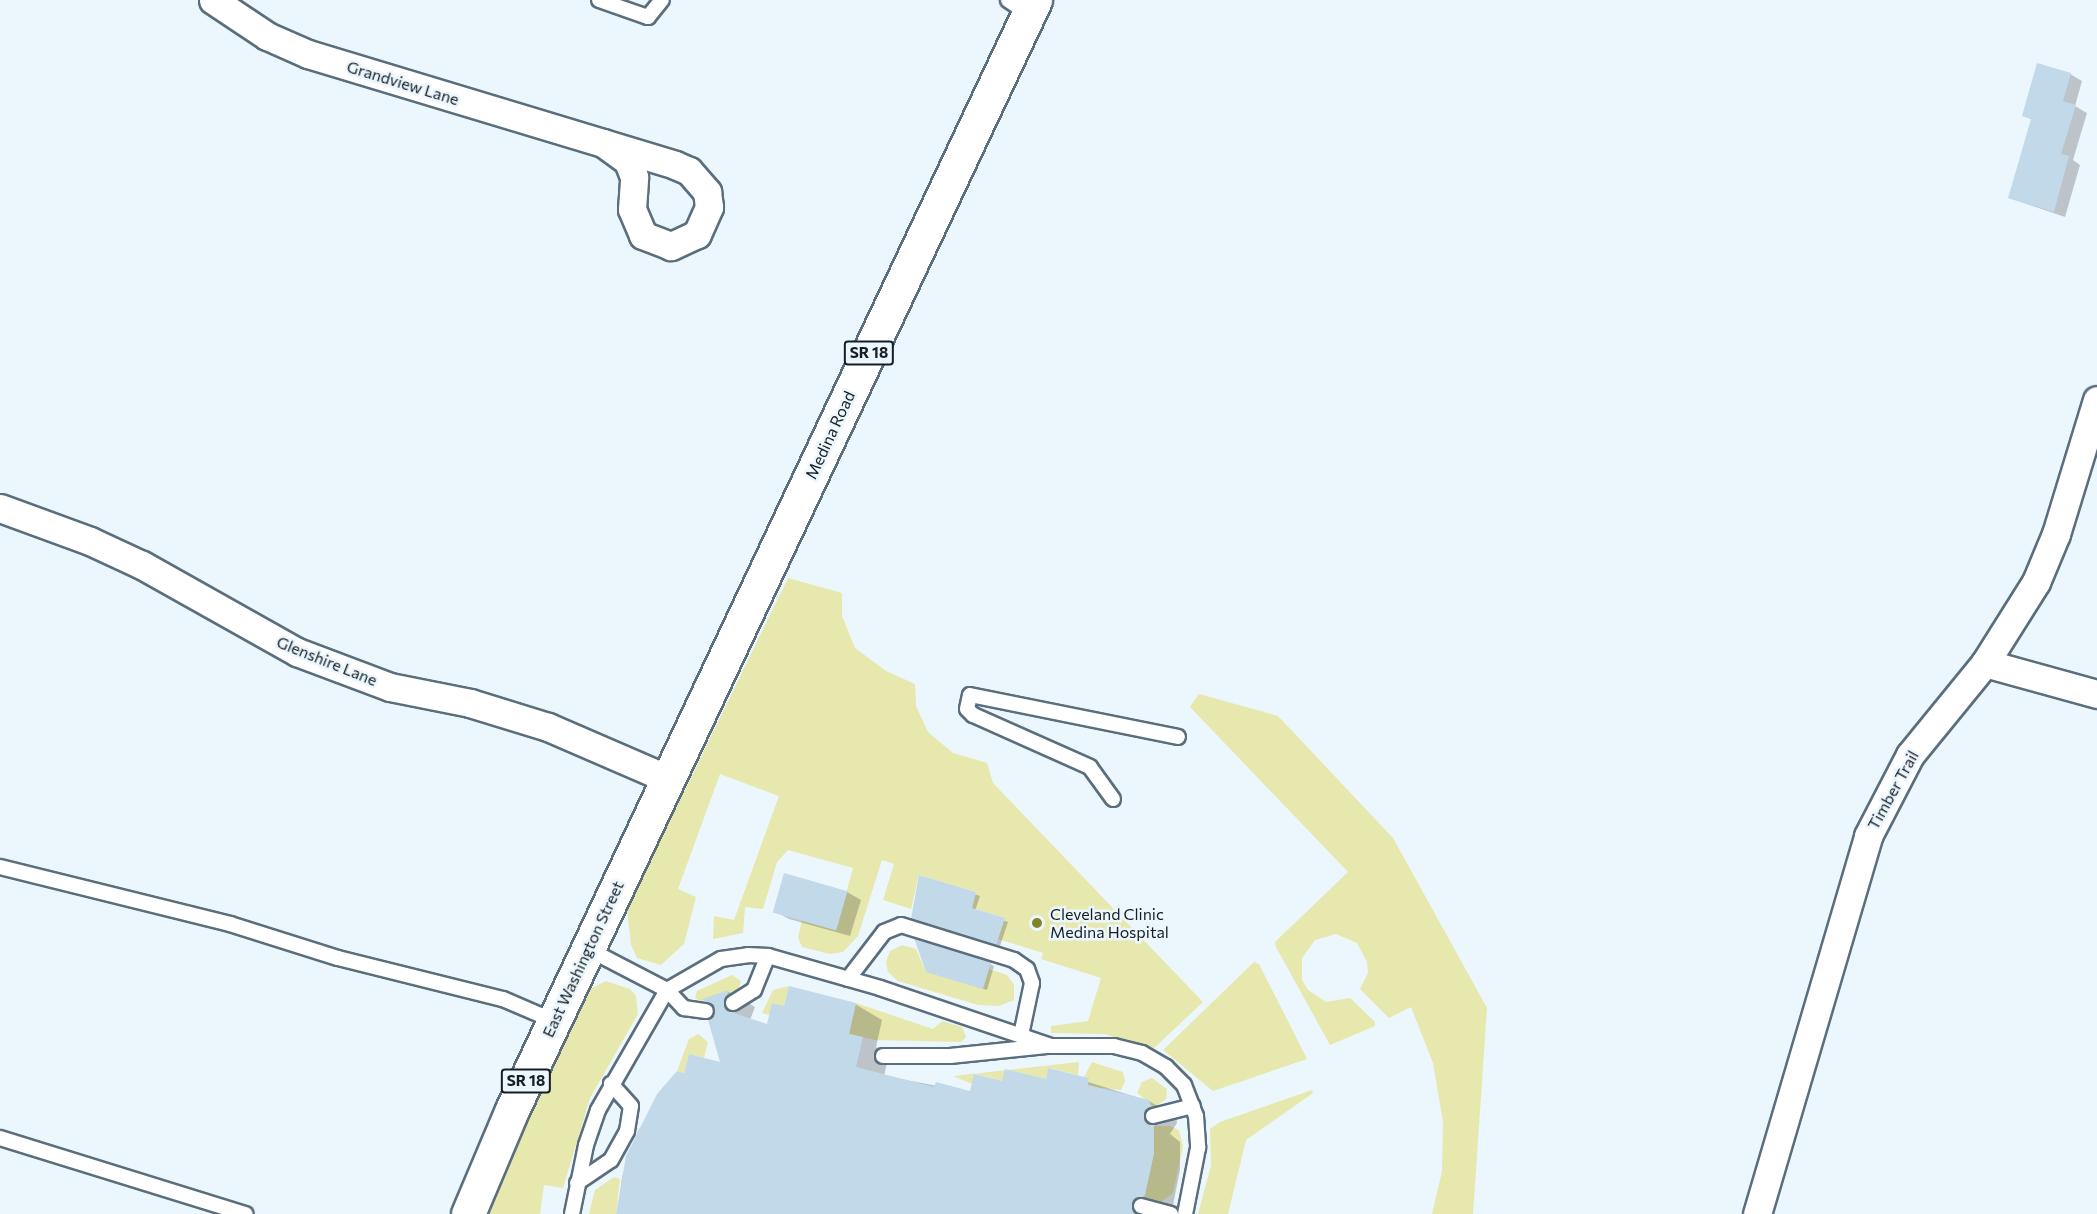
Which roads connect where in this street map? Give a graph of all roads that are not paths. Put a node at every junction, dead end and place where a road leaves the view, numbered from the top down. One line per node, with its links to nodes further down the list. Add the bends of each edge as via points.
1 (213, 0): 5 (street, Grandview Lane, via 267,36 308,54)
2 (599, 0): 3 (lane, via 648,17)
3 (662, 0)
4 (1024, 5): 10 (highway, Medina Road / SR 18)
5 (603, 143)
6 (2097, 400): 8 (street, Timber Trail, via 2056,534 2036,582)
7 (0, 508): 12 (street, Glenshire Lane, via 142,565 297,652 390,687 470,704 548,727)
8 (1985, 663): 9 (street); 36 (street, Timber Trail, via 1910,755 1868,836)
9 (2097, 694)
10 (702, 707): 12 (highway, East Washington Street / SR 18)
11 (1178, 737): 13 (lane, via 970,695 967,709 973,715 1090,767)
12 (668, 779): 15 (highway, East Washington Street / SR 18)
13 (1113, 799)
14 (0, 867): 21 (lane, via 230,924 338,958 503,999)
15 (588, 949): 18 (lane); 21 (highway, East Washington Street / SR 18)
16 (768, 956): 17 (lane); 18 (lane, via 722,959); 19 (lane, via 754,990)
17 (848, 979): 22 (lane); 22 (lane, via 884,932 901,925 1014,960 1027,969 1032,983)
18 (667, 990): 20 (lane, via 684,1008); 25 (lane)
19 (733, 1003)
20 (706, 1011)
21 (554, 1021): 32 (highway, East Washington Street / SR 18)
22 (1021, 1035): 23 (lane)
23 (1051, 1046): 24 (lane, via 950,1056); 26 (lane, via 1114,1046 1142,1053 1166,1067 1184,1085)
24 (883, 1056)
25 (611, 1084): 29 (lane, via 595,1119); 29 (lane, via 631,1106 627,1131 611,1160)
26 (1193, 1106): 27 (lane); 35 (lane, via 1198,1148)
27 (1153, 1116)
28 (0, 1138): 31 (lane)
29 (577, 1183): 33 (lane)
30 (1141, 1206): 34 (lane)
31 (246, 1214)
32 (468, 1214)
33 (572, 1214)
34 (1171, 1214)
35 (1185, 1214)
36 (1757, 1214)

